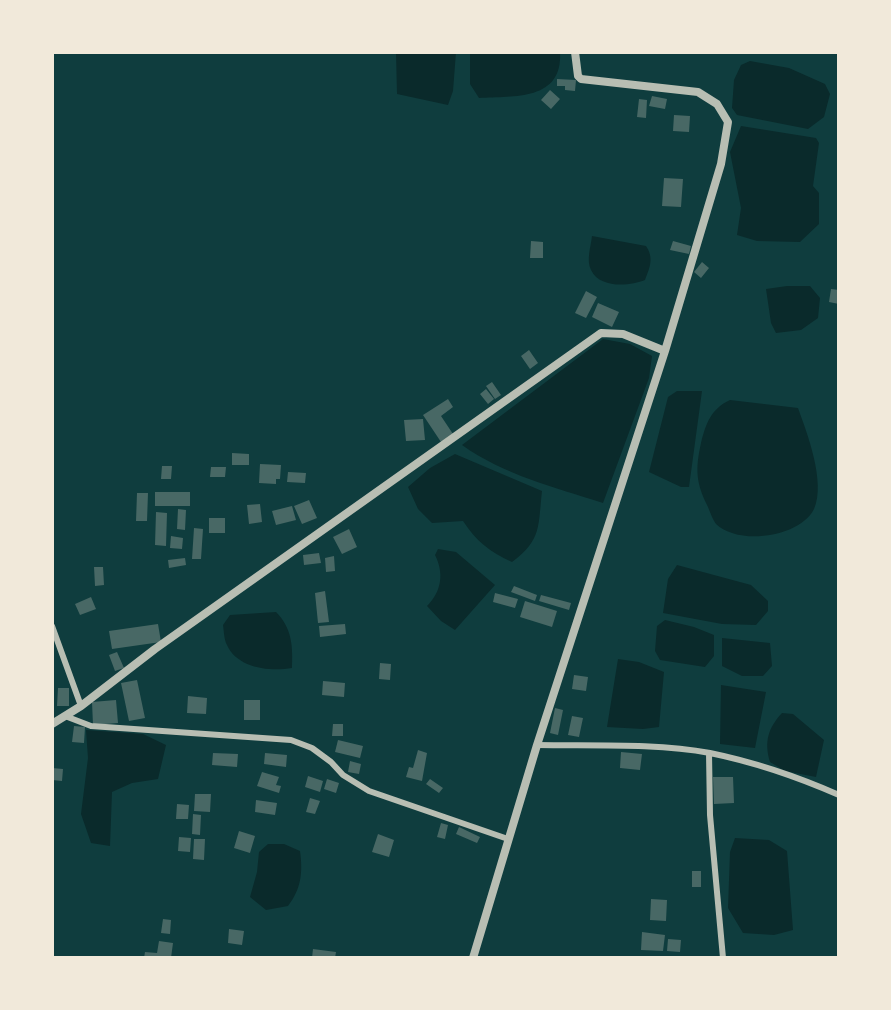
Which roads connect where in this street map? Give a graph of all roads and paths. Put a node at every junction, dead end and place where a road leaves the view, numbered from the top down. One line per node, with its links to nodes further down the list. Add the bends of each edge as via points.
1 (575, 52): 2 (street, via 581,79 698,92 717,104 728,122 721,164)
2 (665, 351): 4 (street, via 623,334 601,333); 7 (street)
3 (52, 626): 4 (street)
4 (81, 706): 5 (street)
5 (65, 716): 6 (street); 10 (street, via 91,726 291,740 312,748 369,791)
6 (52, 724)
7 (537, 745): 8 (street); 10 (street)
8 (709, 753): 9 (street, via 801,778); 12 (street)
9 (839, 795)
10 (508, 839): 11 (street)
11 (473, 958)
12 (723, 958)

